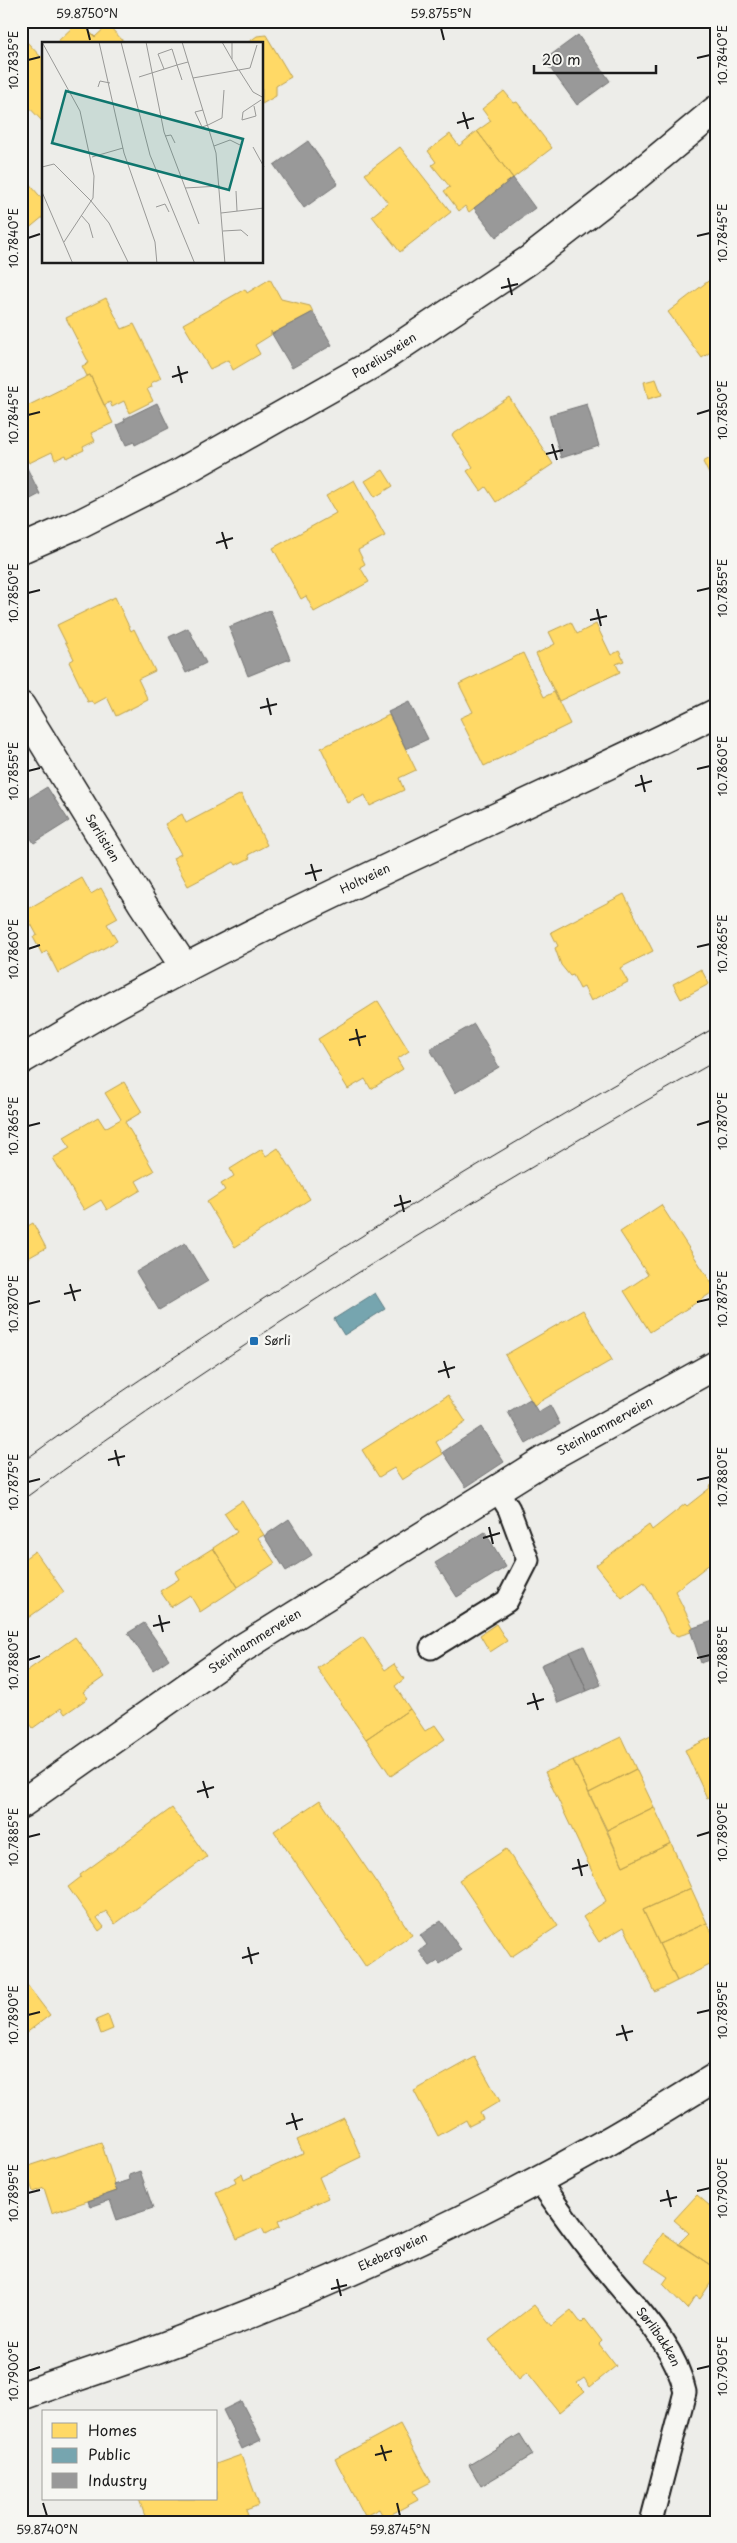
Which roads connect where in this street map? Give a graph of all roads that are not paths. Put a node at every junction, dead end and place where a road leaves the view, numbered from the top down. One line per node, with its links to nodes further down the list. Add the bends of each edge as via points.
1 (716, 110): 2 (street, Pareliusveien, via 624,188 529,260 376,362 178,474 81,524)
2 (21, 549)
3 (21, 706): 5 (street, Sørlistien)
4 (716, 713): 5 (street, Holtveien, via 384,869)
5 (185, 968): 6 (street, Holtveien)
6 (21, 1060)
7 (716, 1365): 8 (street, Steinhammerveien, via 546,1460)
8 (498, 1491): 9 (lane, via 509,1509 528,1560 507,1601); 10 (street, Steinhammerveien, via 241,1649)
9 (431, 1648)
10 (21, 1804)
11 (716, 2077): 12 (street, Ekebergveien)
12 (538, 2180): 13 (street, Ekebergveien, via 305,2290 170,2344); 14 (lane, Sørlibakken, via 670,2350 681,2373 685,2392)
13 (21, 2396)
14 (650, 2522)

